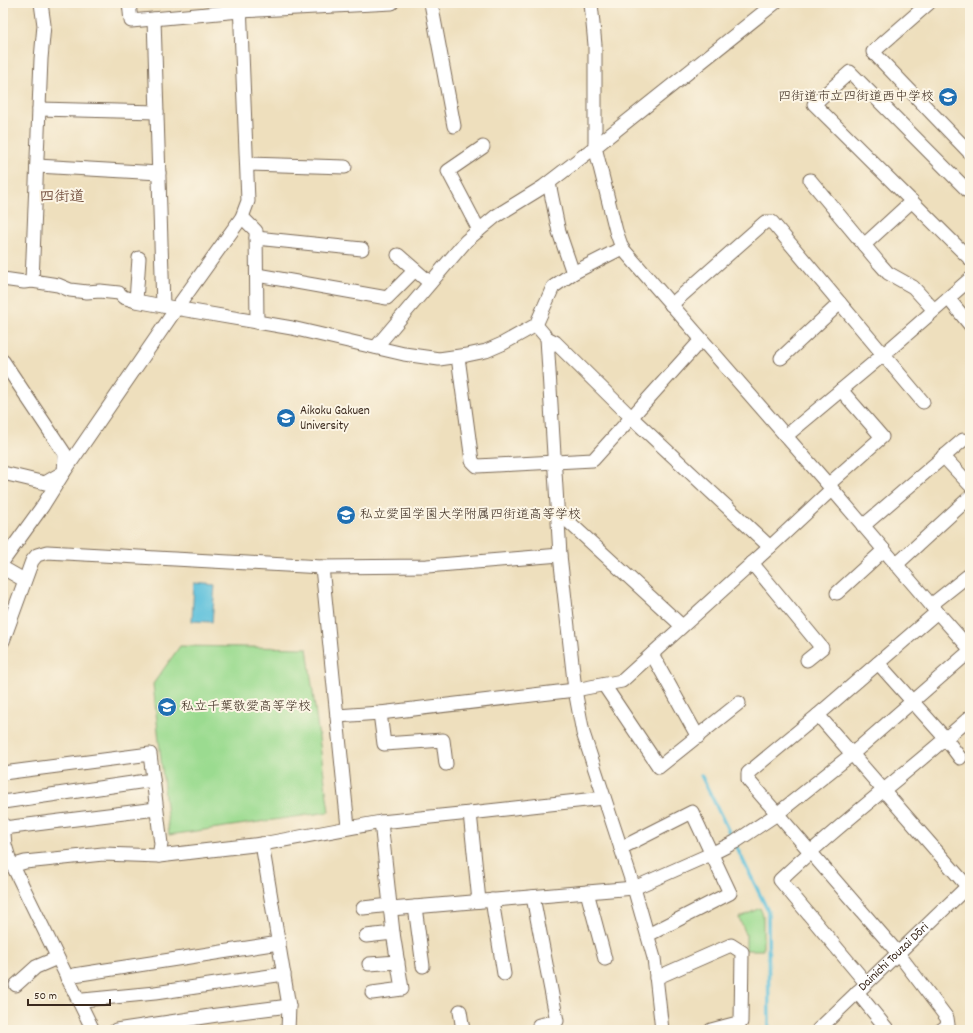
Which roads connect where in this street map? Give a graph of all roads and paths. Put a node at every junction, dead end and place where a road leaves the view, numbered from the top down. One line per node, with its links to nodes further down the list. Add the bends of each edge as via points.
1 (41, 3): 11 (street, via 44,25)
2 (129, 3): 10 (street, via 131,21)
3 (392, 3): 8 (street)
4 (430, 3): 13 (street)
5 (592, 3): 15 (street, via 595,46)
6 (775, 3): 15 (street)
7 (929, 3): 16 (street, via 872,52)
8 (314, 5): 9 (street)
9 (240, 7): 10 (street); 17 (street)
10 (154, 19): 12 (street)
11 (39, 109): 12 (street); 18 (street)
12 (157, 112): 20 (street)
13 (454, 126)
14 (483, 147): 26 (street, via 448,171)
15 (595, 147): 22 (street); 29 (street)
16 (970, 153)
17 (247, 164): 19 (street); 25 (street, via 248,201)
18 (37, 166): 20 (street); 39 (street)
19 (345, 167)
20 (159, 173): 45 (street)
21 (810, 180): 28 (street)
22 (549, 183): 26 (street, via 496,216); 35 (street, via 559,232)
23 (970, 193): 24 (street, via 850,72 814,104)
24 (912, 201): 28 (street); 33 (street)
25 (242, 217): 27 (street, via 256,231); 45 (street)
26 (480, 230): 40 (street, via 466,241)
27 (256, 238): 30 (street); 36 (street)
28 (864, 246): 46 (street, via 888,273 913,287)
29 (622, 248): 35 (street); 44 (street)
30 (362, 250)
31 (398, 255): 34 (street)
32 (139, 258): 42 (street)
33 (970, 259)
34 (415, 270): 36 (street, via 387,298); 40 (street)
35 (573, 273): 48 (street, via 553,287)
36 (256, 275): 47 (street)
37 (3, 279): 39 (street)
38 (970, 279): 41 (street)
39 (32, 281): 42 (street, via 58,285 70,290 119,293)
40 (430, 284): 52 (street)
41 (948, 298): 46 (street); 49 (street)
42 (136, 301): 45 (street)
43 (840, 303): 44 (street, via 772,222 765,222); 53 (street); 55 (street)
44 (671, 305): 51 (street)
45 (170, 308): 47 (street); 64 (street)
46 (934, 310): 53 (street)
47 (257, 322): 52 (street)
48 (536, 325): 50 (street); 54 (street, via 486,351)
49 (970, 325)
50 (547, 338): 59 (street, via 555,342); 63 (street)
51 (701, 340): 59 (street); 60 (street)
52 (376, 347): 54 (street, via 439,359)
53 (883, 355): 57 (street); 58 (street)
54 (458, 357): 63 (street, via 472,461 477,466)
55 (780, 358)
56 (3, 360): 64 (street, via 65,454)
57 (841, 390): 60 (street); 67 (street, via 882,437)
58 (923, 402)
59 (632, 418): 63 (street, via 593,460); 71 (street)
60 (786, 436): 67 (street)
61 (963, 440): 62 (street)
62 (943, 456): 66 (street); 70 (street)
63 (555, 462): 69 (street)
64 (64, 472): 65 (street, via 45,483); 74 (street)
65 (3, 473)
66 (970, 485)
67 (830, 487): 70 (street); 71 (street)
68 (970, 497): 76 (street)
69 (558, 512): 73 (street); 83 (street)
70 (864, 526): 72 (street)
71 (770, 547): 75 (street)
72 (884, 550): 76 (street); 81 (street)
73 (560, 555): 77 (street, via 427,566); 90 (street)
74 (3, 561)
75 (752, 563): 83 (street); 87 (street, via 822,648)
76 (896, 565): 82 (street)
77 (322, 567): 80 (street, via 47,552 37,555 32,561); 95 (street)
78 (3, 568): 80 (street)
79 (970, 574): 82 (street)
80 (24, 580): 84 (street)
81 (836, 593)
82 (934, 609): 85 (street); 88 (street)
83 (682, 626): 86 (street)
84 (3, 641)
85 (970, 650): 91 (street)
86 (652, 654): 89 (street, via 622,681); 97 (street)
87 (807, 660)
88 (878, 663): 91 (street); 94 (street)
89 (604, 685): 90 (street); 97 (street, via 660,767)
90 (575, 690): 93 (street); 105 (street, via 583,733)
91 (913, 702): 98 (street); 99 (street)
92 (739, 703): 97 (street)
93 (380, 714): 95 (street); 101 (street, via 384,744 443,740)
94 (818, 715): 99 (street); 109 (street, via 748,773 748,780)
95 (337, 716): 112 (street)
96 (970, 716): 98 (street)
97 (698, 737)
98 (946, 738): 100 (street); 104 (street)
99 (851, 755): 104 (street); 109 (street)
100 (960, 758)
101 (446, 764)
102 (3, 773): 103 (street, via 150,754)
103 (153, 780): 106 (street); 107 (street)
104 (883, 791): 116 (street); 120 (street)
105 (604, 798): 108 (street); 115 (street)
106 (3, 802)
107 (156, 808): 111 (street); 118 (street, via 161,844)
108 (470, 813): 110 (street); 124 (street)
109 (776, 814): 116 (street); 117 (street, via 735,842)
110 (381, 822): 112 (street); 125 (street)
111 (3, 826): 114 (street)
112 (348, 828): 113 (street)
113 (262, 844): 118 (street); 131 (street)
114 (4, 846): 119 (street)
115 (621, 848): 117 (street, via 692,812); 121 (street)
116 (809, 852): 132 (street); 143 (street, via 780,880)
117 (711, 854): 121 (street); 129 (street, via 730,893)
118 (159, 856): 119 (street, via 103,854 25,862)
119 (12, 866): 133 (street)
120 (968, 885): 132 (street, Dainichi Touzai Dōri)
121 (634, 888): 122 (street); 129 (street)
122 (587, 892): 123 (street); 134 (street)
123 (533, 897): 124 (street); 152 (street, via 558,1021 539,1025)
124 (486, 901): 126 (street); 139 (street)
125 (391, 907): 126 (street); 127 (street); 128 (street)
126 (415, 907): 137 (street)
127 (363, 908)
128 (393, 933): 130 (street); 135 (street)
129 (648, 935): 141 (street)
130 (366, 936)
131 (278, 943): 138 (street); 140 (street)
132 (897, 952): 143 (street, Dainichi Touzai Dōri); 157 (street, via 947,1018 948,1025)
133 (57, 958): 140 (street); 142 (street, via 36,967)
134 (605, 960)
135 (398, 962): 136 (street); 144 (street, via 402,989)
136 (369, 964)
137 (423, 966)
138 (284, 974): 145 (street); 146 (street)
139 (504, 974)
140 (67, 978): 145 (street)
141 (656, 978): 153 (street); 154 (street, via 731,945 742,952 741,1022)
142 (16, 985)
143 (862, 987): 155 (street, Dainichi Touzai Dōri); 156 (street)
144 (372, 993)
145 (78, 1002): 148 (street)
146 (289, 1006): 149 (street); 150 (street)
147 (460, 1012): 151 (street)
148 (92, 1030)
149 (116, 1030)
150 (288, 1030)
151 (463, 1030)
152 (539, 1030)
153 (662, 1030)
154 (711, 1030)
155 (818, 1030)
156 (888, 1030)
157 (941, 1030)

